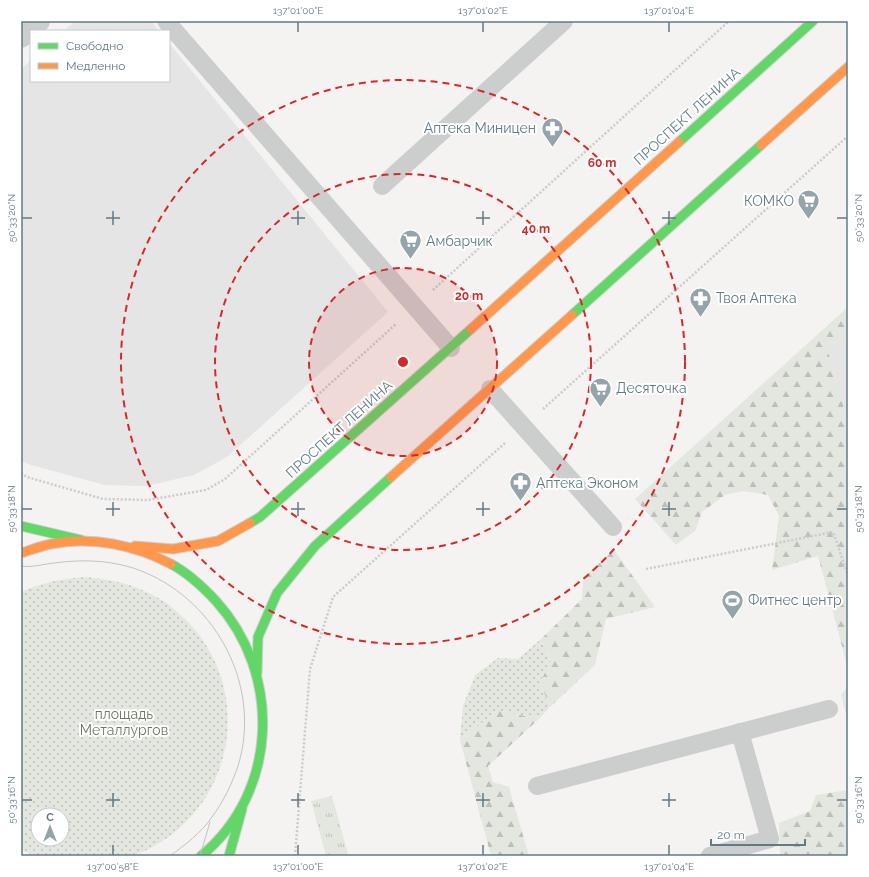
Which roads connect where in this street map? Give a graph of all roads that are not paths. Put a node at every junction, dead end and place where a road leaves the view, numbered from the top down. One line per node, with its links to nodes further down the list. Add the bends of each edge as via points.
1 (39, 21): 5 (street)
2 (166, 21): 8 (lane)
3 (564, 21): 7 (lane)
4 (813, 21): 8 (main road, ПРОСПЕКТ ЛЕНИНА)
5 (21, 37)
6 (848, 67): 9 (main road)
7 (382, 186)
8 (451, 348): 13 (main road, ПРОСПЕКТ ЛЕНИНА, via 260,517 218,541 173,549)
9 (490, 389): 11 (lane); 15 (main road, via 315,546 301,562 277,594 258,638)
10 (21, 526): 12 (main road)
11 (613, 527)
12 (86, 542): 13 (main road); 14 (main road, via 53,544)
13 (119, 545): 15 (main road, via 150,554 180,569 206,589 228,614 246,642)
14 (21, 553)
15 (257, 673): 19 (main road, via 263,706 263,739 256,772)
16 (829, 709): 17 (lane)
17 (740, 732): 18 (lane); 22 (lane, via 770,839)
18 (537, 786)
19 (244, 802): 20 (main road, via 226,830); 21 (main road)
20 (201, 856)
21 (229, 856)
22 (710, 856)

